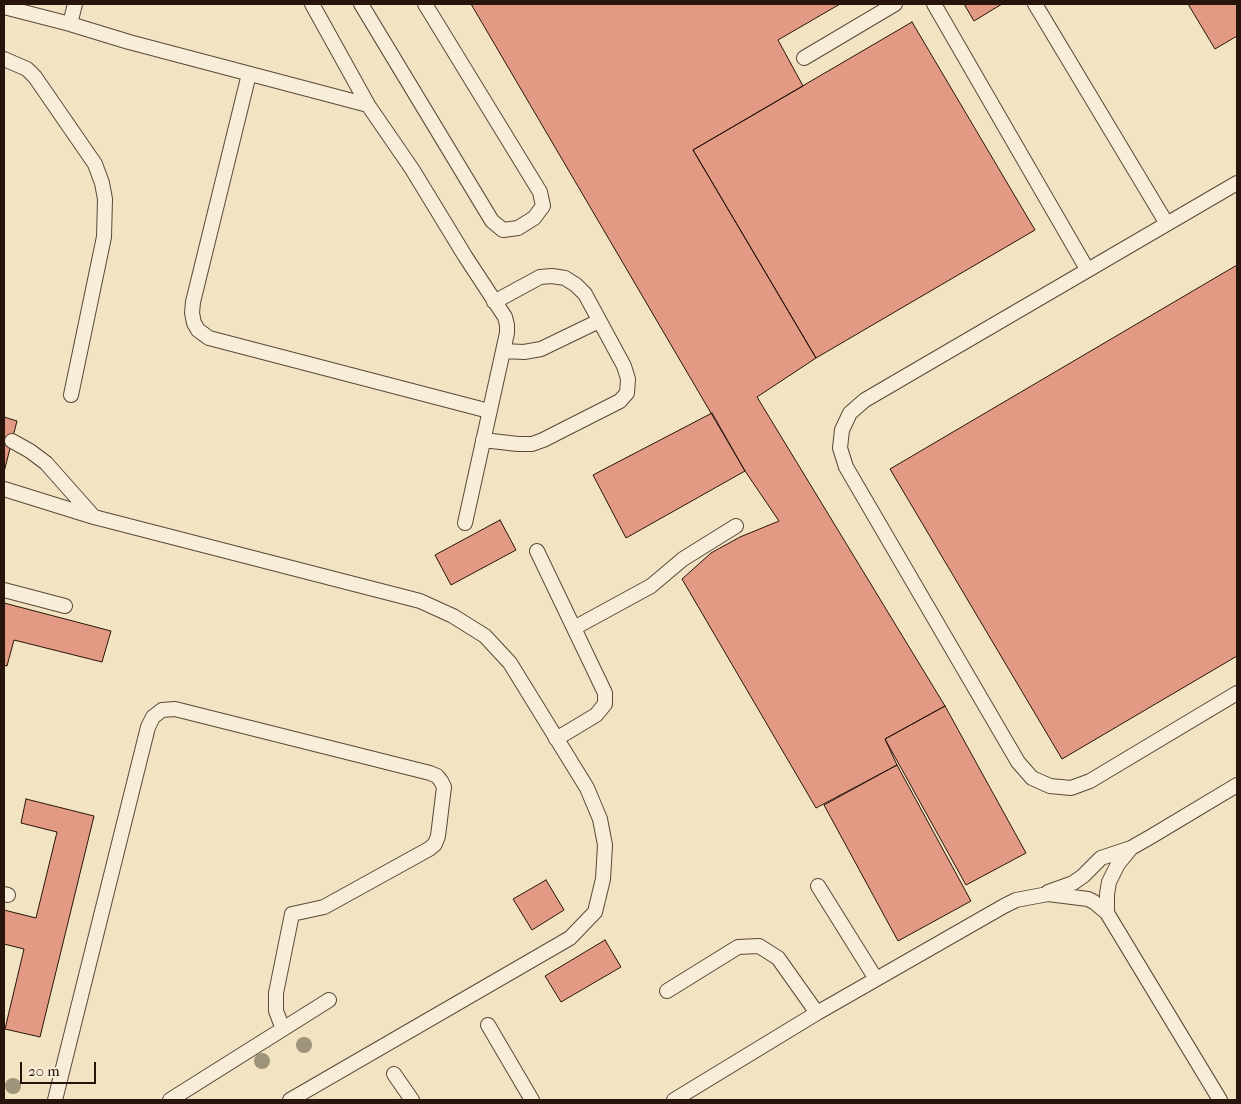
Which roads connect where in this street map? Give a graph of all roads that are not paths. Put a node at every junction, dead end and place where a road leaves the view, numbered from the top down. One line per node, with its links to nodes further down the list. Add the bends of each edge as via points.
1 (75, 4): 9 (lane)
2 (312, 4): 13 (lane)
3 (361, 4): 4 (lane, via 492,221 503,230 518,228 534,218 543,206 540,192)
4 (425, 4)
5 (895, 4): 10 (lane)
6 (934, 4): 16 (lane)
7 (1035, 4): 15 (lane)
8 (4, 7): 9 (lane)
9 (70, 24): 12 (lane)
10 (804, 58)
11 (4, 60): 20 (lane, via 27,69 35,77 95,164 102,183 104,237)
12 (249, 74): 13 (lane); 21 (lane, via 193,302 192,313 198,330 209,338)
13 (368, 105): 17 (lane, via 412,169)
14 (1237, 182): 15 (lane)
15 (1167, 224): 16 (lane)
16 (1087, 269): 32 (lane, via 864,400 850,413 842,430 840,448 846,467 1018,762 1032,778 1050,786 1071,788)
17 (494, 302): 18 (lane, via 540,277 565,278 585,294); 19 (lane, via 507,325)
18 (599, 321): 19 (lane, via 541,349 524,352); 22 (lane, via 628,379 626,393 620,401 532,444)
19 (503, 350): 21 (lane)
20 (71, 395)
21 (489, 411): 22 (lane)
22 (483, 440): 26 (lane)
23 (12, 441): 25 (lane, via 46,463)
24 (4, 489): 25 (lane)
25 (94, 517): 33 (lane, via 420,602 453,616 485,636 510,663)
26 (465, 523)
27 (736, 526): 31 (lane, via 683,559 651,586)
28 (537, 551): 31 (lane)
29 (4, 590): 30 (lane)
30 (65, 606)
31 (574, 628): 33 (lane, via 605,693 605,704 596,714)
32 (1237, 693)
33 (556, 739): 48 (lane, via 588,788 600,819 605,845 603,879 595,912 570,938)
34 (1237, 785): 35 (lane)
35 (1130, 848): 37 (lane, via 1101,858 1084,876 1068,885); 38 (lane, via 1109,882)
36 (818, 886): 39 (lane)
37 (1038, 895): 38 (lane, via 1088,900); 39 (lane, via 1004,906)
38 (1107, 912): 52 (lane)
39 (876, 979): 42 (lane)
40 (667, 991): 42 (lane, via 738,947 759,946 778,958)
41 (330, 1000): 44 (lane)
42 (817, 1013): 51 (lane)
43 (488, 1025): 50 (lane)
44 (283, 1029): 46 (lane, via 276,1011 276,993 292,914 324,907 435,844 444,794 441,780 430,773 339,750 175,709 162,710 148,727); 47 (lane)
45 (394, 1074): 49 (lane)
46 (55, 1100)
47 (170, 1100)
48 (290, 1100)
49 (412, 1100)
50 (532, 1100)
51 (674, 1100)
52 (1220, 1100)

